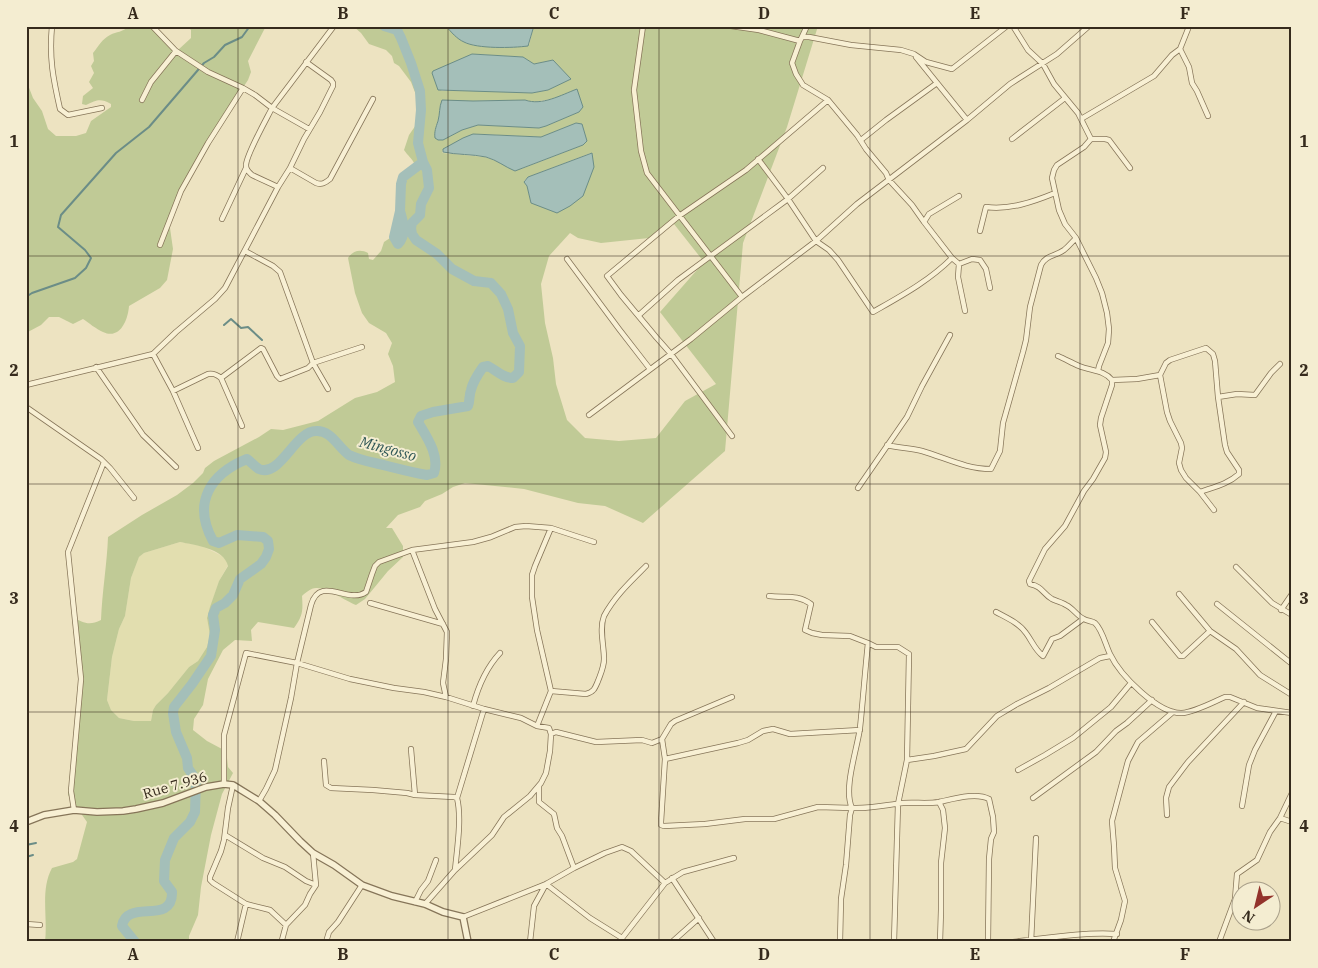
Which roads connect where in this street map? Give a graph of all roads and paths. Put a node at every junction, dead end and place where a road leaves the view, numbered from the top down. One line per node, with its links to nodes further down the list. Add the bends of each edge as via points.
1 (52, 26): 23 (street, via 50,56 60,109 68,114)
2 (152, 26): 13 (street)
3 (334, 26): 15 (street)
4 (644, 26): 42 (street, via 634,90 641,151 647,173)
5 (731, 26): 11 (street)
6 (806, 26): 11 (street)
7 (1007, 26): 14 (street, via 952,69 926,62)
8 (1013, 26): 16 (street, via 1028,50)
9 (1089, 26): 16 (street)
10 (1187, 26): 12 (street)
11 (800, 41): 14 (street, via 802,37 809,37); 22 (street, via 792,63 796,74 802,85)
12 (1180, 49): 25 (street); 26 (street, via 1154,76)
13 (176, 50): 18 (street, via 212,74); 21 (street, via 151,82)
14 (914, 54): 17 (street)
15 (306, 62): 24 (street); 28 (street, via 333,83)
16 (1043, 64): 19 (street); 27 (street, via 1010,84)
17 (937, 83): 27 (street); 31 (street)
18 (243, 88): 24 (street); 48 (street, via 181,191)
19 (1065, 98): 26 (street); 29 (street)
20 (373, 99): 34 (street, via 326,183 316,183)
21 (142, 100)
22 (828, 100): 31 (street); 32 (street)
23 (102, 108)
24 (272, 108): 28 (street); 33 (street)
25 (1208, 116)
26 (1081, 119): 30 (street)
27 (967, 120): 37 (street)
28 (310, 129): 34 (street)
29 (1012, 139)
30 (1091, 139): 36 (street, via 1108,140); 39 (street, via 1057,165 1052,178)
31 (861, 140): 37 (street)
32 (758, 159): 41 (street); 42 (street)
33 (246, 168): 38 (street, via 252,175); 43 (street)
34 (290, 168): 38 (street)
35 (823, 168): 41 (street)
36 (1130, 168)
37 (889, 180): 44 (street); 47 (street)
38 (278, 187): 49 (street)
39 (1055, 193): 45 (street, via 1017,206 986,207); 46 (street, via 1065,224)
40 (959, 196): 44 (street, via 929,214)
41 (788, 198): 47 (street); 50 (street)
42 (679, 216): 50 (street); 57 (street, via 608,276)
43 (222, 219)
44 (924, 222): 51 (street)
45 (980, 232)
46 (1076, 238): 67 (street, via 1096,278 1107,313 1108,343); 79 (street, via 1062,252 1047,258 1041,265 1030,307 1026,340 1003,423 1000,451 991,469 962,466 921,451)
47 (816, 241): 51 (street, via 838,260 873,312 919,286); 55 (street)
48 (160, 245)
49 (245, 251): 60 (street, via 225,288); 63 (street, via 280,272)
50 (710, 256): 55 (street); 57 (street)
51 (952, 258): 53 (street)
52 (567, 259): 66 (street)
53 (959, 264): 54 (street, via 980,260 986,269); 56 (street, via 958,277)
54 (990, 288)
55 (742, 297): 61 (street)
56 (965, 311)
57 (638, 315): 61 (street)
58 (950, 335): 79 (street, via 908,417)
59 (362, 347): 63 (street)
60 (153, 354): 65 (street); 73 (street)
61 (671, 354): 66 (street); 78 (street)
62 (1058, 356): 67 (street)
63 (313, 363): 69 (street, via 280,379 260,348); 72 (street)
64 (1280, 364): 74 (street, via 1254,395)
65 (96, 367): 71 (street); 82 (street, via 143,435)
66 (650, 369): 76 (street)
67 (1098, 371): 70 (street)
68 (1160, 375): 70 (street, via 1137,380); 74 (street, via 1170,360 1206,348 1215,361); 84 (street, via 1170,422 1181,443 1181,470)
69 (221, 378): 73 (street, via 217,374 208,374); 77 (street)
70 (1112, 380): 100 (street, via 1100,425 1105,458 1065,526 1045,549 1029,581)
71 (26, 384)
72 (328, 389)
73 (173, 391): 80 (street)
74 (1218, 398): 84 (street, via 1225,446 1239,474 1224,484)
75 (26, 407): 81 (street)
76 (589, 415)
77 (242, 426)
78 (732, 436)
79 (887, 445): 83 (street)
80 (198, 448)
81 (104, 462): 85 (street); 142 (street, via 68,556 81,679 71,791)
82 (176, 467)
83 (858, 488)
84 (1200, 492): 86 (street)
85 (134, 498)
86 (1214, 510)
87 (551, 528): 88 (street); 89 (street, via 515,527 473,542); 110 (street, via 534,566 532,597 536,630)
88 (594, 542)
89 (412, 550): 102 (street); 107 (street, via 379,562 364,594 318,592 313,598)
90 (646, 566): 110 (street, via 623,589 604,617 603,668 594,690 586,694)
91 (1236, 567): 97 (street)
92 (1179, 594): 103 (street)
93 (1292, 594): 97 (street)
94 (769, 596): 104 (street, via 794,596 811,604 805,630 850,636)
95 (370, 603): 102 (street)
96 (1217, 604): 108 (street)
97 (1281, 610): 99 (street)
98 (996, 612): 100 (street, via 1019,625 1043,656 1052,640)
99 (1292, 615)
100 (1083, 619): 106 (street, via 1095,623)
101 (1152, 622): 103 (street, via 1180,656)
102 (443, 624): 112 (street, via 447,632 443,683)
103 (1210, 631): 111 (street, via 1236,649 1260,675)
104 (868, 643): 122 (street); 127 (street, via 876,647 898,647 909,654)
105 (500, 654): 116 (street, via 491,663)
106 (1110, 656): 109 (street); 127 (street, via 1100,658 997,716 966,749)
107 (297, 663): 112 (street, via 350,679); 130 (street, via 246,653 224,735); 137 (street, via 275,770)
108 (1292, 664)
109 (1131, 684): 114 (street); 129 (street, via 1111,707 1073,738)
110 (551, 691): 121 (street)
111 (1292, 695)
112 (446, 697): 116 (street)
113 (732, 697): 124 (street, via 675,721)
114 (1152, 700): 119 (street); 136 (street, via 1096,752)
115 (1244, 702): 118 (street); 119 (street, via 1225,697 1190,712); 143 (street, via 1174,779 1167,793)
116 (473, 706): 117 (street)
117 (484, 709): 121 (street, via 521,718); 135 (street)
118 (1276, 711): 120 (street); 140 (street, via 1249,765)
119 (1172, 712): 167 (street, via 1138,742 1128,761 1112,821 1115,868 1125,901)
120 (1292, 713)
121 (537, 726): 123 (street, via 549,728)
122 (860, 730): 126 (street, via 790,734 773,729 738,743); 141 (street, via 850,783 849,802)
123 (551, 734): 124 (street, via 556,732 596,742 642,740 652,743); 131 (street, via 546,773)
124 (662, 739): 126 (street)
125 (412, 749): 134 (street)
126 (666, 759): 141 (street, via 661,822 664,826 774,819 818,807)
127 (907, 760): 139 (street)
128 (324, 761): 134 (street, via 326,785 331,788)
129 (1018, 770)
130 (224, 784): 132 (street, Rue 7.936); 142 (street, Rue 7.936, via 163,803 123,811)
131 (539, 785): 152 (street, via 539,802 554,814); 153 (street)
132 (233, 786): 137 (street, Rue 7.936); 147 (street)
133 (1292, 793): 144 (street)
134 (416, 795): 135 (street)
135 (457, 798): 153 (street)
136 (1033, 798)
137 (258, 801): 149 (street, Rue 7.936)
138 (939, 802): 139 (street); 179 (street, via 945,828); 180 (street, via 974,796 989,799 994,832 989,859)
139 (898, 804): 141 (street); 178 (street)
140 (1242, 806)
141 (852, 808): 177 (street, via 841,900)
142 (74, 810): 145 (street, Rue 7.936)
143 (1167, 815)
144 (1280, 818): 146 (street); 183 (street, via 1257,860 1237,874 1235,899)
145 (26, 822)
146 (1292, 822)
147 (225, 835): 157 (street); 160 (street, via 210,880)
148 (1036, 838): 170 (street)
149 (313, 853): 157 (street); 158 (street, Rue 7.936)
150 (734, 858): 154 (street, via 690,869)
151 (436, 860): 159 (street, via 428,881)
152 (574, 868): 155 (street, via 622,847 631,851); 156 (street)
153 (455, 870): 161 (street)
154 (672, 878): 155 (street); 163 (street)
155 (665, 883): 169 (street)
156 (546, 884): 162 (street); 169 (street); 174 (street, via 534,906)
157 (316, 885): 166 (street, via 305,905)
158 (362, 885): 159 (street, Rue 7.936); 172 (street, via 328,932)
159 (414, 902): 161 (street, Rue 7.936)
160 (246, 904): 166 (street, via 270,910); 171 (street)
161 (426, 904): 162 (street, Rue 7.936)
162 (463, 917): 173 (street)
163 (699, 918): 175 (street); 176 (street)
164 (26, 924): 165 (street)
165 (40, 925)
166 (286, 925): 168 (street)
167 (1117, 934): 170 (street, via 1070,934); 182 (street)
168 (282, 940)
169 (621, 940)
170 (1031, 941): 181 (street)
171 (237, 942)
172 (326, 942)
173 (468, 942)
174 (530, 942)
175 (672, 942)
176 (714, 942)
177 (840, 942)
178 (894, 942)
179 (940, 942)
180 (988, 942)
181 (1014, 942)
182 (1114, 942)
183 (1219, 942)

